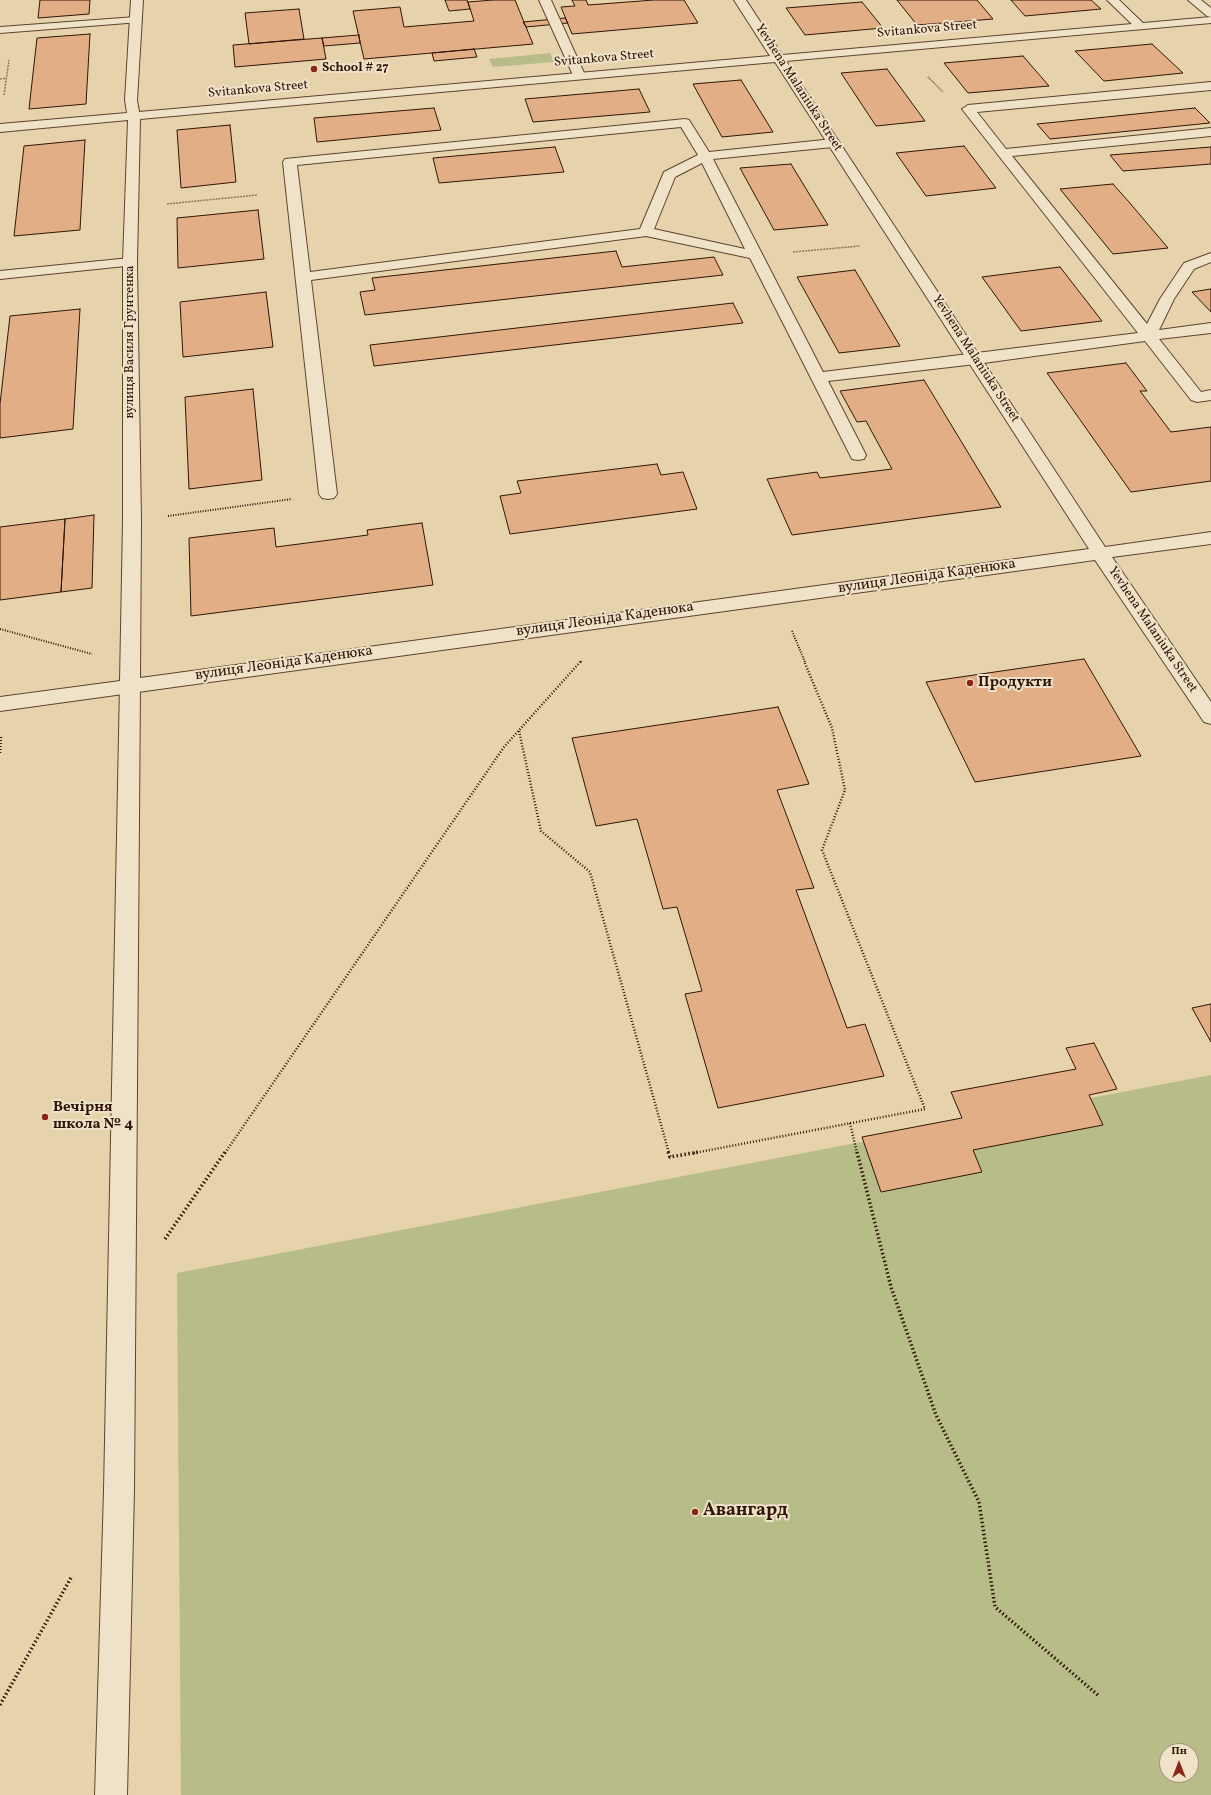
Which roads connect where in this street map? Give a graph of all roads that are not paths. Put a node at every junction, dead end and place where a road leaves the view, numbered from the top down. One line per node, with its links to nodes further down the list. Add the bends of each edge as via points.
1 (137, 0): 7 (street, вулиця Василя Грунтенка)
2 (545, 0): 12 (street)
3 (740, 0): 11 (street, Yevhena Malaniuka Street)
4 (1113, 0): 9 (street)
5 (1194, 0): 6 (street)
6 (1211, 14)
7 (136, 20): 10 (street); 14 (street, вулиця Василя Грунтенка, via 131,100)
8 (1211, 20): 9 (street, Svitankova Street)
9 (1140, 26): 11 (street, Svitankova Street)
10 (0, 30)
11 (780, 59): 12 (street, Svitankova Street, via 742,60); 17 (street, Yevhena Malaniuka Street)
12 (578, 75): 14 (street, Svitankova Street)
13 (1211, 86): 18 (street, via 968,109)
14 (134, 116): 15 (street, Svitankova Street); 23 (street, вулиця Василя Грунтенка)
15 (0, 128)
16 (1211, 132): 18 (street)
17 (833, 143): 19 (street); 28 (street, Yevhena Malaniuka Street)
18 (1003, 153): 27 (street)
19 (705, 156): 20 (street, via 669,175); 21 (street); 25 (street, via 686,123 290,162)
20 (646, 232): 21 (street); 25 (street)
21 (755, 255): 29 (street)
22 (1211, 257): 27 (street, via 1189,266 1167,299)
23 (130, 262): 24 (street); 35 (street, вулиця Василя Грунтенка)
24 (0, 275)
25 (303, 277): 32 (street)
26 (1211, 328): 27 (street)
27 (1148, 337): 28 (street); 30 (street, via 1197,397)
28 (976, 359): 29 (street); 34 (street, Yevhena Malaniuka Street)
29 (818, 377): 31 (street)
30 (1211, 395)
31 (858, 455)
32 (328, 494)
33 (1211, 538): 34 (street, вулиця Леоніда Каденюка)
34 (1102, 554): 35 (street, вулиця Леоніда Каденюка); 37 (street, Yevhena Malaniuka Street)
35 (130, 684): 36 (street, вулиця Леоніда Каденюка); 38 (street, вулиця Василя Грунтенка, via 119,1490)
36 (0, 704)
37 (1211, 717)
38 (111, 1795)

